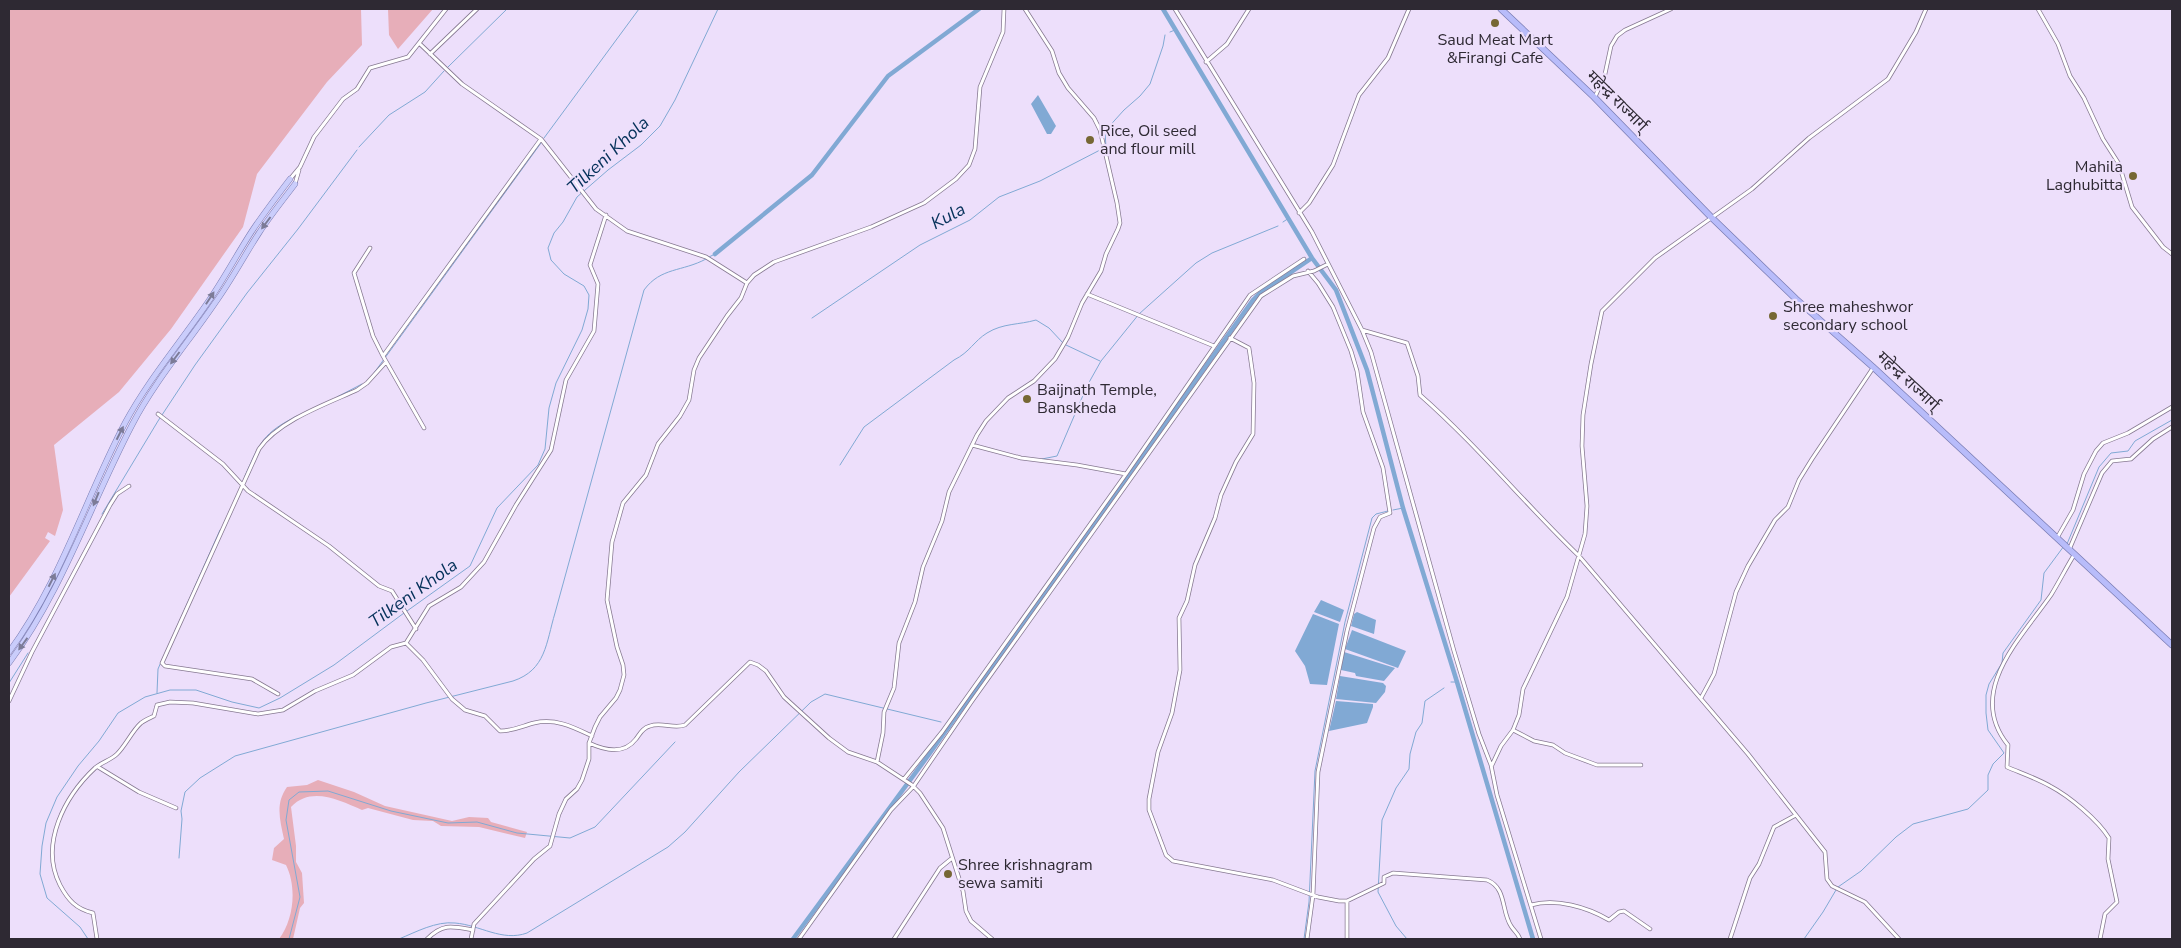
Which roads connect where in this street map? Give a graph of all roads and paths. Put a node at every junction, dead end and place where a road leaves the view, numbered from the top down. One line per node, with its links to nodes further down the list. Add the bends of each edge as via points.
1 (446, 9): 12 (street)
2 (477, 9): 13 (street)
3 (1004, 9): 28 (street, via 1003,32 980,87 975,149 969,165 956,179 924,203 871,227 774,262)
4 (1025, 9): 29 (street, via 1052,51 1068,88 1100,130 1117,203 1120,223 1101,271)
5 (1175, 9): 14 (street)
6 (1248, 9): 14 (street, via 1227,44)
7 (1409, 9): 20 (street, via 1388,58 1359,95 1333,165)
8 (1501, 9): 15 (highway, महेन्द्र राज्मार्ग्)
9 (1671, 9): 15 (street, via 1617,36)
10 (1926, 9): 22 (street, via 1888,79 1809,138 1752,189)
11 (2038, 9): 24 (street, via 2058,44 2070,76 2119,164 2132,207)
12 (420, 44): 13 (street); 17 (street, via 408,57 370,68 357,89 343,99 314,137)
13 (430, 54): 16 (street, via 462,84)
14 (1206, 62): 20 (street)
15 (1594, 97): 22 (highway, महेन्द्र राज्मार्ग्)
16 (541, 139): 21 (street, via 590,203); 33 (street)
17 (300, 167): 18 (street); 19 (street)
18 (290, 179): 49 (main road, one-way to 18, via 47,589 102,468 147,386 209,301 252,230)
19 (295, 184): 50 (main road, one-way to 50, via 260,231 216,302 154,386 109,468 87,524 46,606)
20 (1300, 213): 26 (street)
21 (606, 215): 28 (street, via 627,230 708,258); 46 (street, via 590,265 598,284 594,331 566,380 551,450 484,562 460,587 430,606)
22 (1711, 217): 34 (highway, महेन्द्र राज्मार्ग्); 45 (street, via 1655,258 1602,311 1583,415 1587,506)
23 (370, 248): 33 (street, via 354,272 368,322)
24 (2172, 254)
25 (1304, 259): 32 (street, via 1250,295)
26 (1328, 264): 27 (street); 30 (street)
27 (1307, 271): 31 (street, via 1261,296); 66 (street, via 1334,307 1352,351 1363,412 1384,468 1390,513 1376,521 1346,631 1318,772)
28 (747, 283): 55 (street, via 742,298 699,358 689,400 658,444 646,475 623,503 619,514 612,542 608,600 624,675 616,698 600,717)
29 (1087, 294): 32 (street); 39 (street, via 1055,359 1034,381 995,410)
30 (1362, 330): 45 (street, via 1407,343 1418,376 1420,395); 58 (street, via 1371,352 1476,724)
31 (1230, 338): 62 (street); 66 (street, via 1249,348 1254,383 1253,434 1221,495 1179,618 1180,670 1172,712 1154,769 1149,810 1166,855 1172,861 1273,880)
32 (1214, 346): 40 (street)
33 (385, 359): 38 (street); 42 (street, via 367,383 357,390 266,438)
34 (1873, 367): 43 (highway, महेन्द्र राज्मार्ग्); 52 (street, via 1812,459 1788,507 1775,520 1748,566 1736,592 1714,674)
35 (2172, 407): 43 (street, via 2103,443 2084,474 2073,510)
36 (160, 415): 42 (street, via 223,464)
37 (2172, 427): 44 (street, via 2131,459 2112,461 2102,473)
38 (424, 428)
39 (972, 445): 40 (street, via 1022,458); 57 (street, via 949,492 942,521 922,567 915,602 899,642 894,688 884,712)
40 (1126, 474): 61 (street, via 942,732)
41 (129, 486): 53 (street, via 117,494 110,505)
42 (243, 486): 46 (street, via 329,546 379,586 392,591); 51 (street, via 162,663 252,679)
43 (2058, 540): 44 (highway, महेन्द्र राज्मार्ग्)
44 (2070, 551): 48 (highway, महेन्द्र राज्मार्ग्); 83 (street, via 2051,594 2012,648 1993,690 1992,716 2008,745 2007,767 2050,786 2097,823 2109,838 2108,859 2117,902 2105,914)
45 (1579, 556): 52 (street); 54 (street, via 1567,597 1523,689)
46 (416, 629): 47 (street)
47 (406, 642): 55 (street, via 452,699 465,710 485,716 500,732 550,721 565,723); 60 (street, via 391,647 353,675 282,710 258,714 193,702 157,705 154,716 140,724 126,745 110,761)
48 (2172, 644)
49 (9, 652)
50 (9, 663)
51 (278, 694)
52 (1701, 698): 64 (street)
53 (9, 701)
54 (1513, 730): 58 (street); 59 (street, via 1598,765)
55 (592, 736): 56 (street)
56 (589, 742): 57 (street, via 600,748 620,749 629,746 643,729 651,726 685,725 750,662 766,671 784,697 829,738 848,752); 70 (street, via 582,780 558,814 552,841 474,924)
57 (877, 762): 61 (street)
58 (1491, 765): 68 (street)
59 (1641, 765)
60 (98, 766): 63 (street, via 139,792); 71 (street, via 68,799 57,826 50,857 65,895 77,908 93,913)
61 (904, 779): 62 (street)
62 (913, 786): 65 (street, via 943,828); 74 (street, via 891,810)
63 (176, 808)
64 (1796, 815): 81 (street, via 1774,827 1750,878); 82 (street, via 1826,852 1827,879 1832,886 1865,902)
65 (951, 859): 75 (street, via 940,868); 76 (street, via 971,921)
66 (1310, 894): 67 (street); 77 (street)
67 (1347, 902): 78 (street); 79 (street, via 1384,883 1384,876 1393,873 1487,880 1493,882 1502,895 1510,925)
68 (1531, 905): 69 (street, via 1543,902 1559,904 1595,912 1609,920 1624,911); 80 (street)
69 (1650, 929)
70 (473, 930): 72 (street, via 450,926 436,930); 73 (street)
71 (97, 939)
72 (427, 939)
73 (471, 939)
74 (800, 939)
75 (894, 939)
76 (992, 939)
77 (1307, 939)
78 (1347, 939)
79 (1520, 939)
80 (1541, 939)
81 (1730, 939)
82 (1899, 939)
83 (2100, 939)

